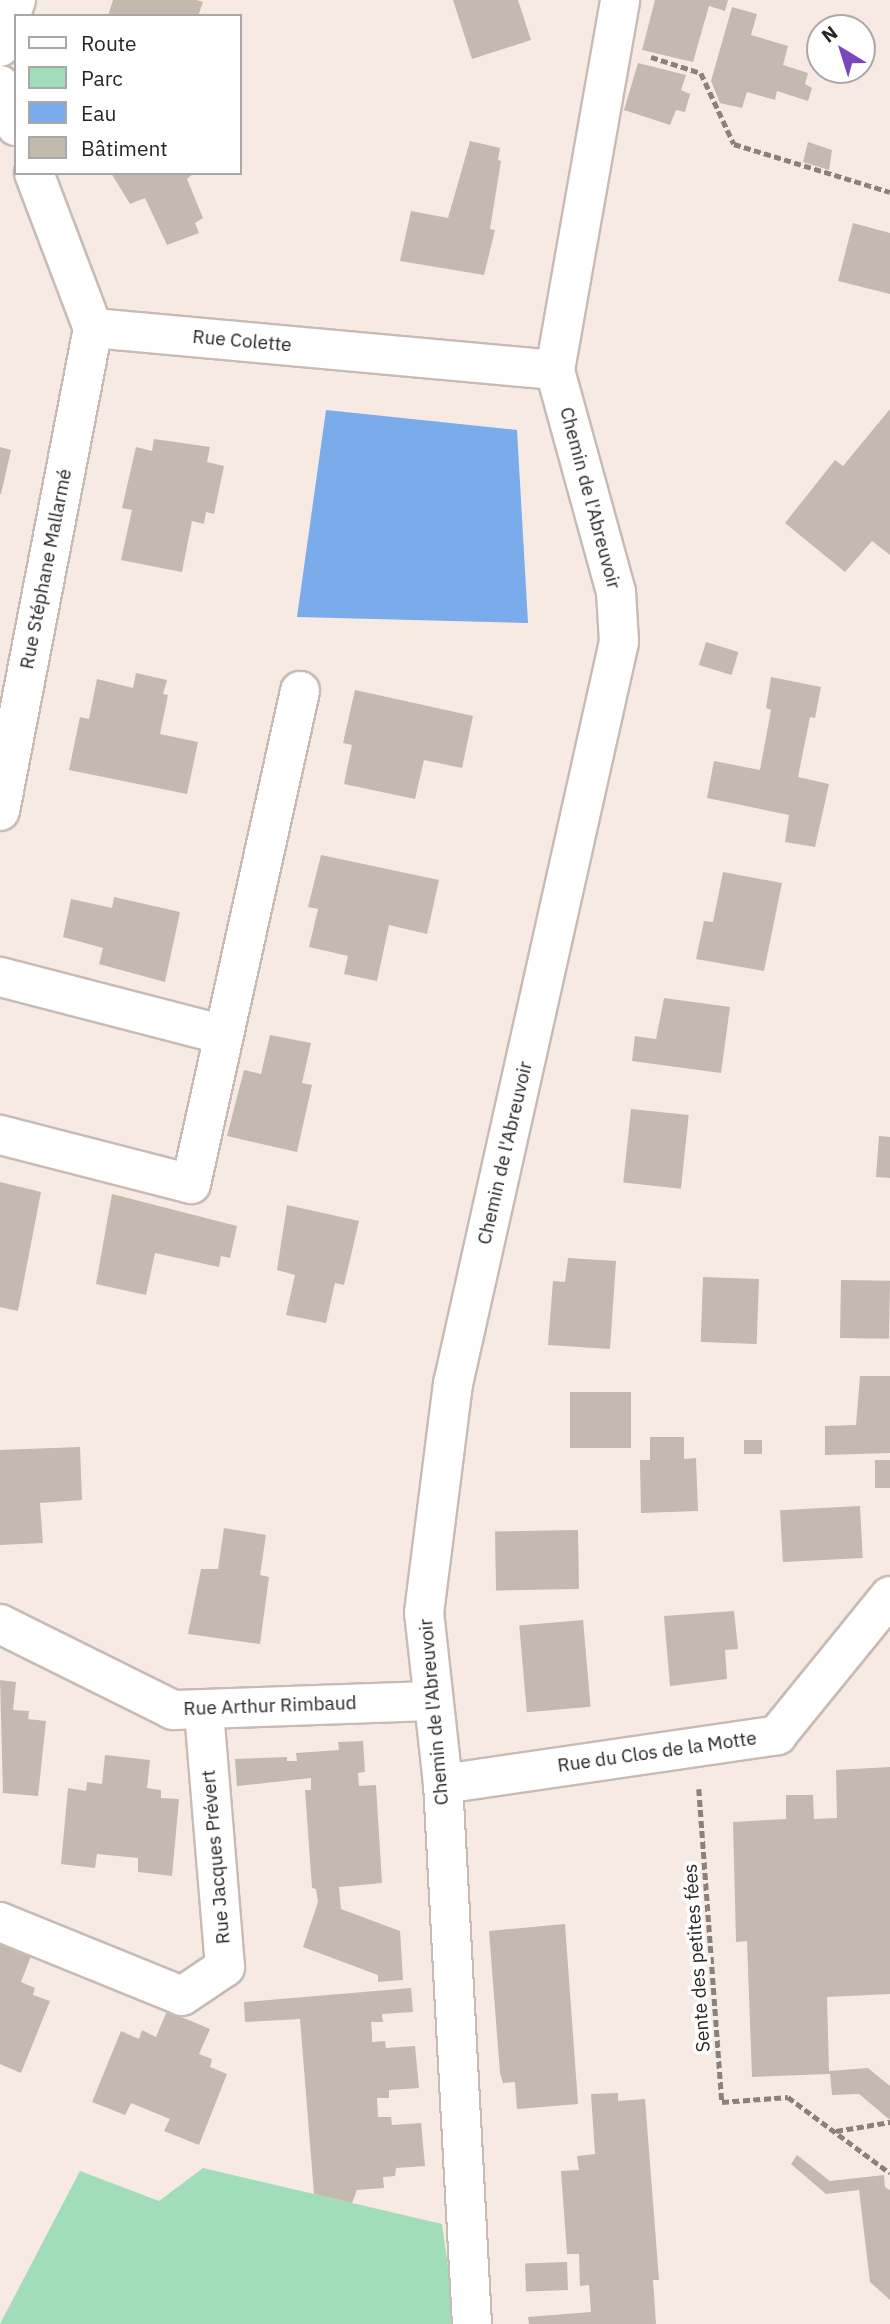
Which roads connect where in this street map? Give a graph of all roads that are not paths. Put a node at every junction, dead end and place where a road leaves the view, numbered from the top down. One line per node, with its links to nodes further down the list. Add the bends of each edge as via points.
1 (16, 0): 3 (street)
2 (620, 0): 8 (street, Chemin de l'Abreuvoir)
3 (0, 47)
4 (0, 85): 5 (street)
5 (14, 121)
6 (35, 175): 7 (street)
7 (93, 328): 8 (street, Rue Colette); 10 (street, Rue Stéphane Mallarmé)
8 (555, 370): 16 (street, Chemin de l'Abreuvoir, via 616,592 620,642 453,1384 424,1614)
9 (300, 691): 12 (street)
10 (0, 811)
11 (0, 977): 12 (street)
12 (224, 1035): 13 (street, via 191,1184)
13 (0, 1135)
14 (890, 1596): 18 (street, Rue du Clos de la Motte, via 777,1735)
15 (0, 1624): 17 (street, Rue Arthur Rimbaud, via 173,1710)
16 (433, 1701): 17 (street, Rue Arthur Rimbaud); 18 (street, Chemin de l'Abreuvoir)
17 (204, 1710): 19 (street, Rue Jacques Prévert, via 225,1967 182,1996)
18 (443, 1784): 20 (street, Chemin de l'Abreuvoir)
19 (0, 1922)
20 (472, 2324)

